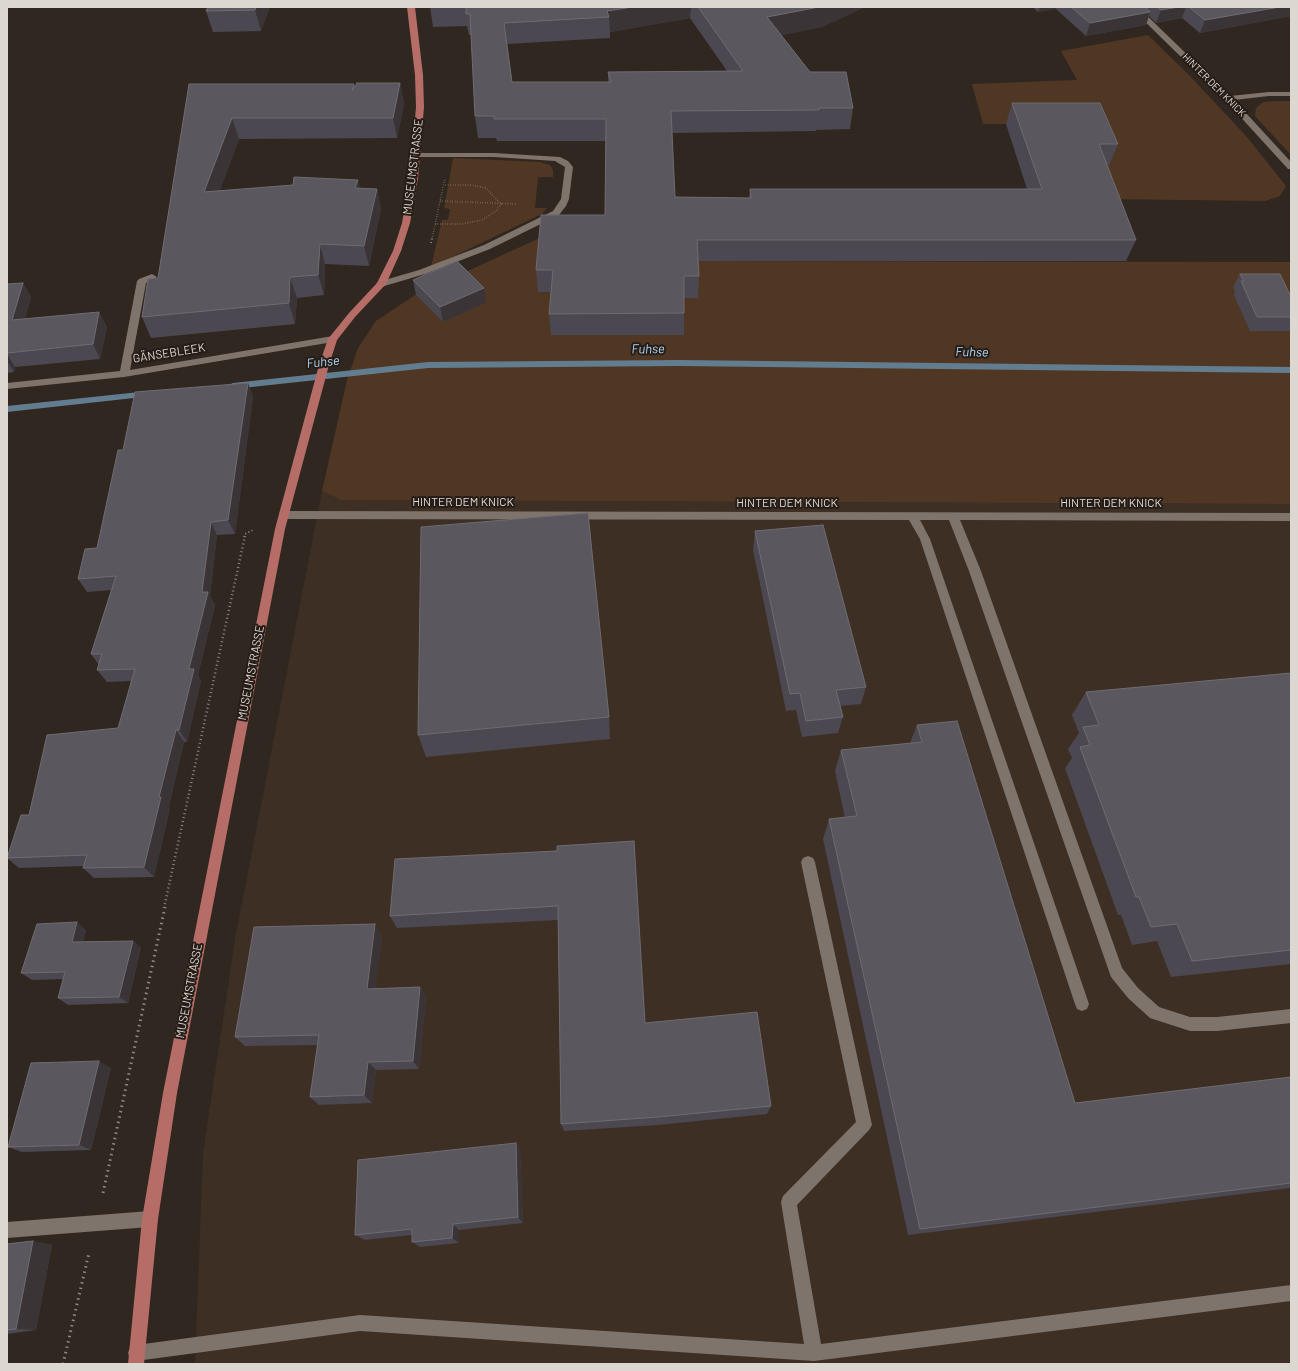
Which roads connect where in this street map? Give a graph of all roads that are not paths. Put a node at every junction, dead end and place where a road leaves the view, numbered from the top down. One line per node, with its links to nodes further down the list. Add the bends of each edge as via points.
1 (411, 7): 5 (main road, MUSEUMSTRASSE, via 420,107)
2 (1134, 7): 4 (street, HINTER DEM KNICK)
3 (1291, 94): 4 (street)
4 (1228, 98): 6 (street, HINTER DEM KNICK)
5 (415, 155): 8 (main road, MUSEUMSTRASSE, via 414,179 406,223 397,251); 8 (street, via 550,158 569,167 565,199 556,213 487,247 422,272)
6 (1291, 167)
7 (152, 277): 10 (street, via 142,282)
8 (381, 284): 9 (main road, MUSEUMSTRASSE)
9 (333, 339): 10 (street, GÄNSEBLEEK); 12 (main road, MUSEUMSTRASSE, via 317,389)
10 (124, 374): 11 (street, GÄNSEBLEEK)
11 (7, 386)
12 (284, 515): 13 (street, HINTER DEM KNICK); 19 (main road, MUSEUMSTRASSE, via 170,1093)
13 (912, 516): 14 (street, HINTER DEM KNICK); 17 (street, via 925,539)
14 (953, 516): 15 (street, HINTER DEM KNICK); 18 (street, via 975,571 1116,972 1133,993 1155,1013 1190,1024 1217,1024)
15 (1291, 517)
16 (808, 862): 22 (street, via 864,1125 789,1202)
17 (1082, 1004)
18 (1291, 1016)
19 (150, 1218): 20 (street); 23 (main road, MUSEUMSTRASSE)
20 (7, 1230)
21 (1291, 1293): 22 (street)
22 (814, 1354): 23 (street, via 360,1323)
23 (136, 1359)

